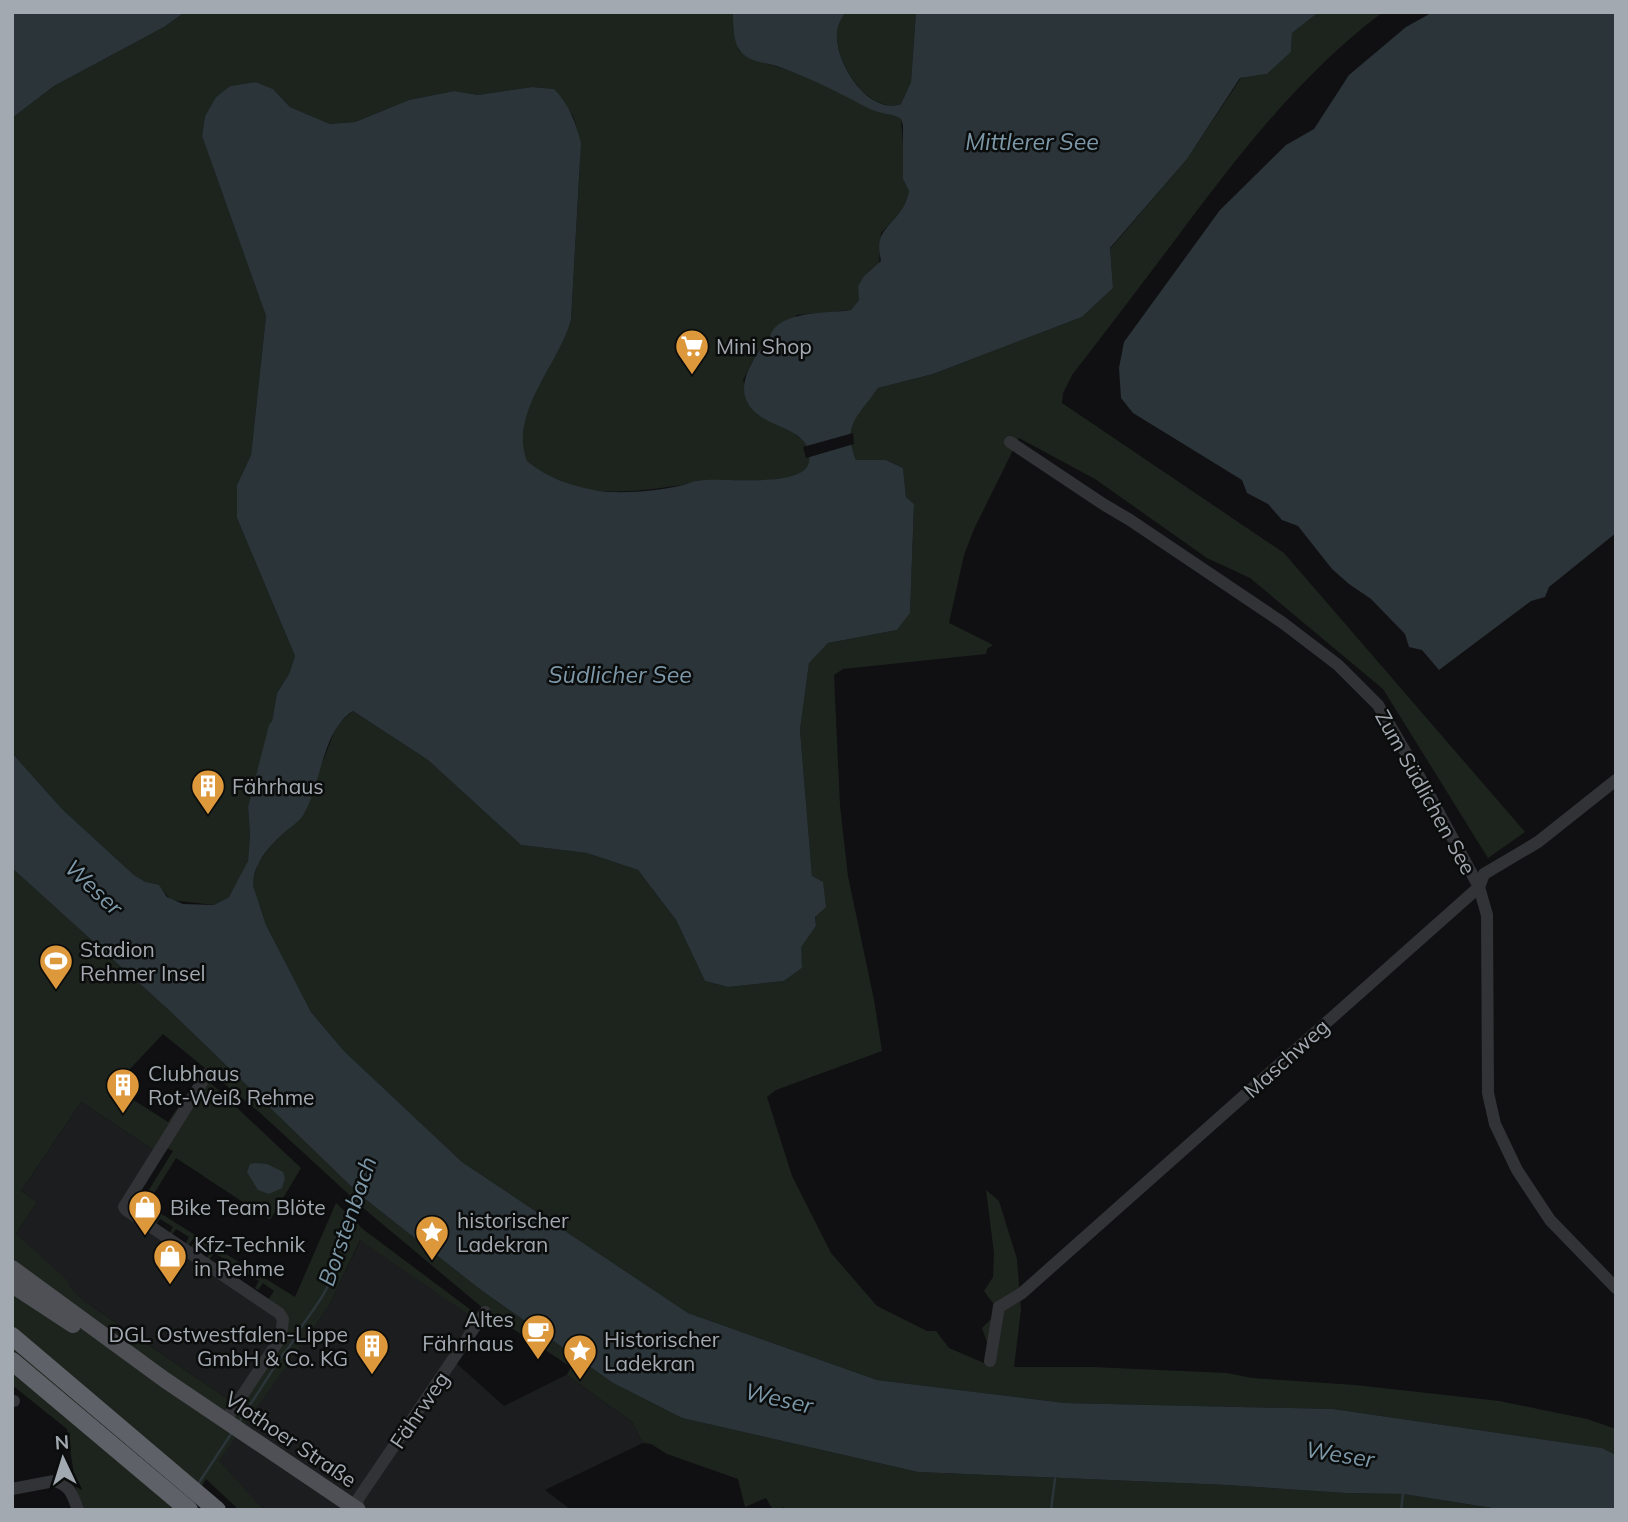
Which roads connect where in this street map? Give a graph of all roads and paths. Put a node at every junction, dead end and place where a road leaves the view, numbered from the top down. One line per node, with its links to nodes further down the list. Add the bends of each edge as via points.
1 (1012, 444): 3 (street, Zum Südlichen See, via 1283,623 1338,665 1378,705)
2 (1616, 779): 3 (street, Maschweg, via 1538,842 1484,874)
3 (1479, 887): 7 (street, Zum Südlichen See, via 1487,915 1488,1093 1495,1124 1517,1170 1550,1220); 11 (street, Maschweg, via 1021,1293 999,1307)
4 (207, 1074): 13 (street, via 124,1207 283,1319 281,1337)
5 (12, 1268): 12 (main road, Vlothoer Straße)
6 (12, 1284): 12 (main road, Vlothoer Straße, via 124,1360)
7 (1616, 1288)
8 (485, 1312): 16 (street, Fährweg, via 358,1499)
9 (12, 1336): 18 (highway)
10 (12, 1361): 15 (highway)
11 (990, 1361)
12 (165, 1380): 13 (main road, Vlothoer Straße)
13 (226, 1420): 16 (main road, Vlothoer Straße)
14 (12, 1489): 17 (street, via 61,1482 71,1490)
15 (185, 1506)
16 (358, 1509)
17 (78, 1510)
18 (217, 1510)

